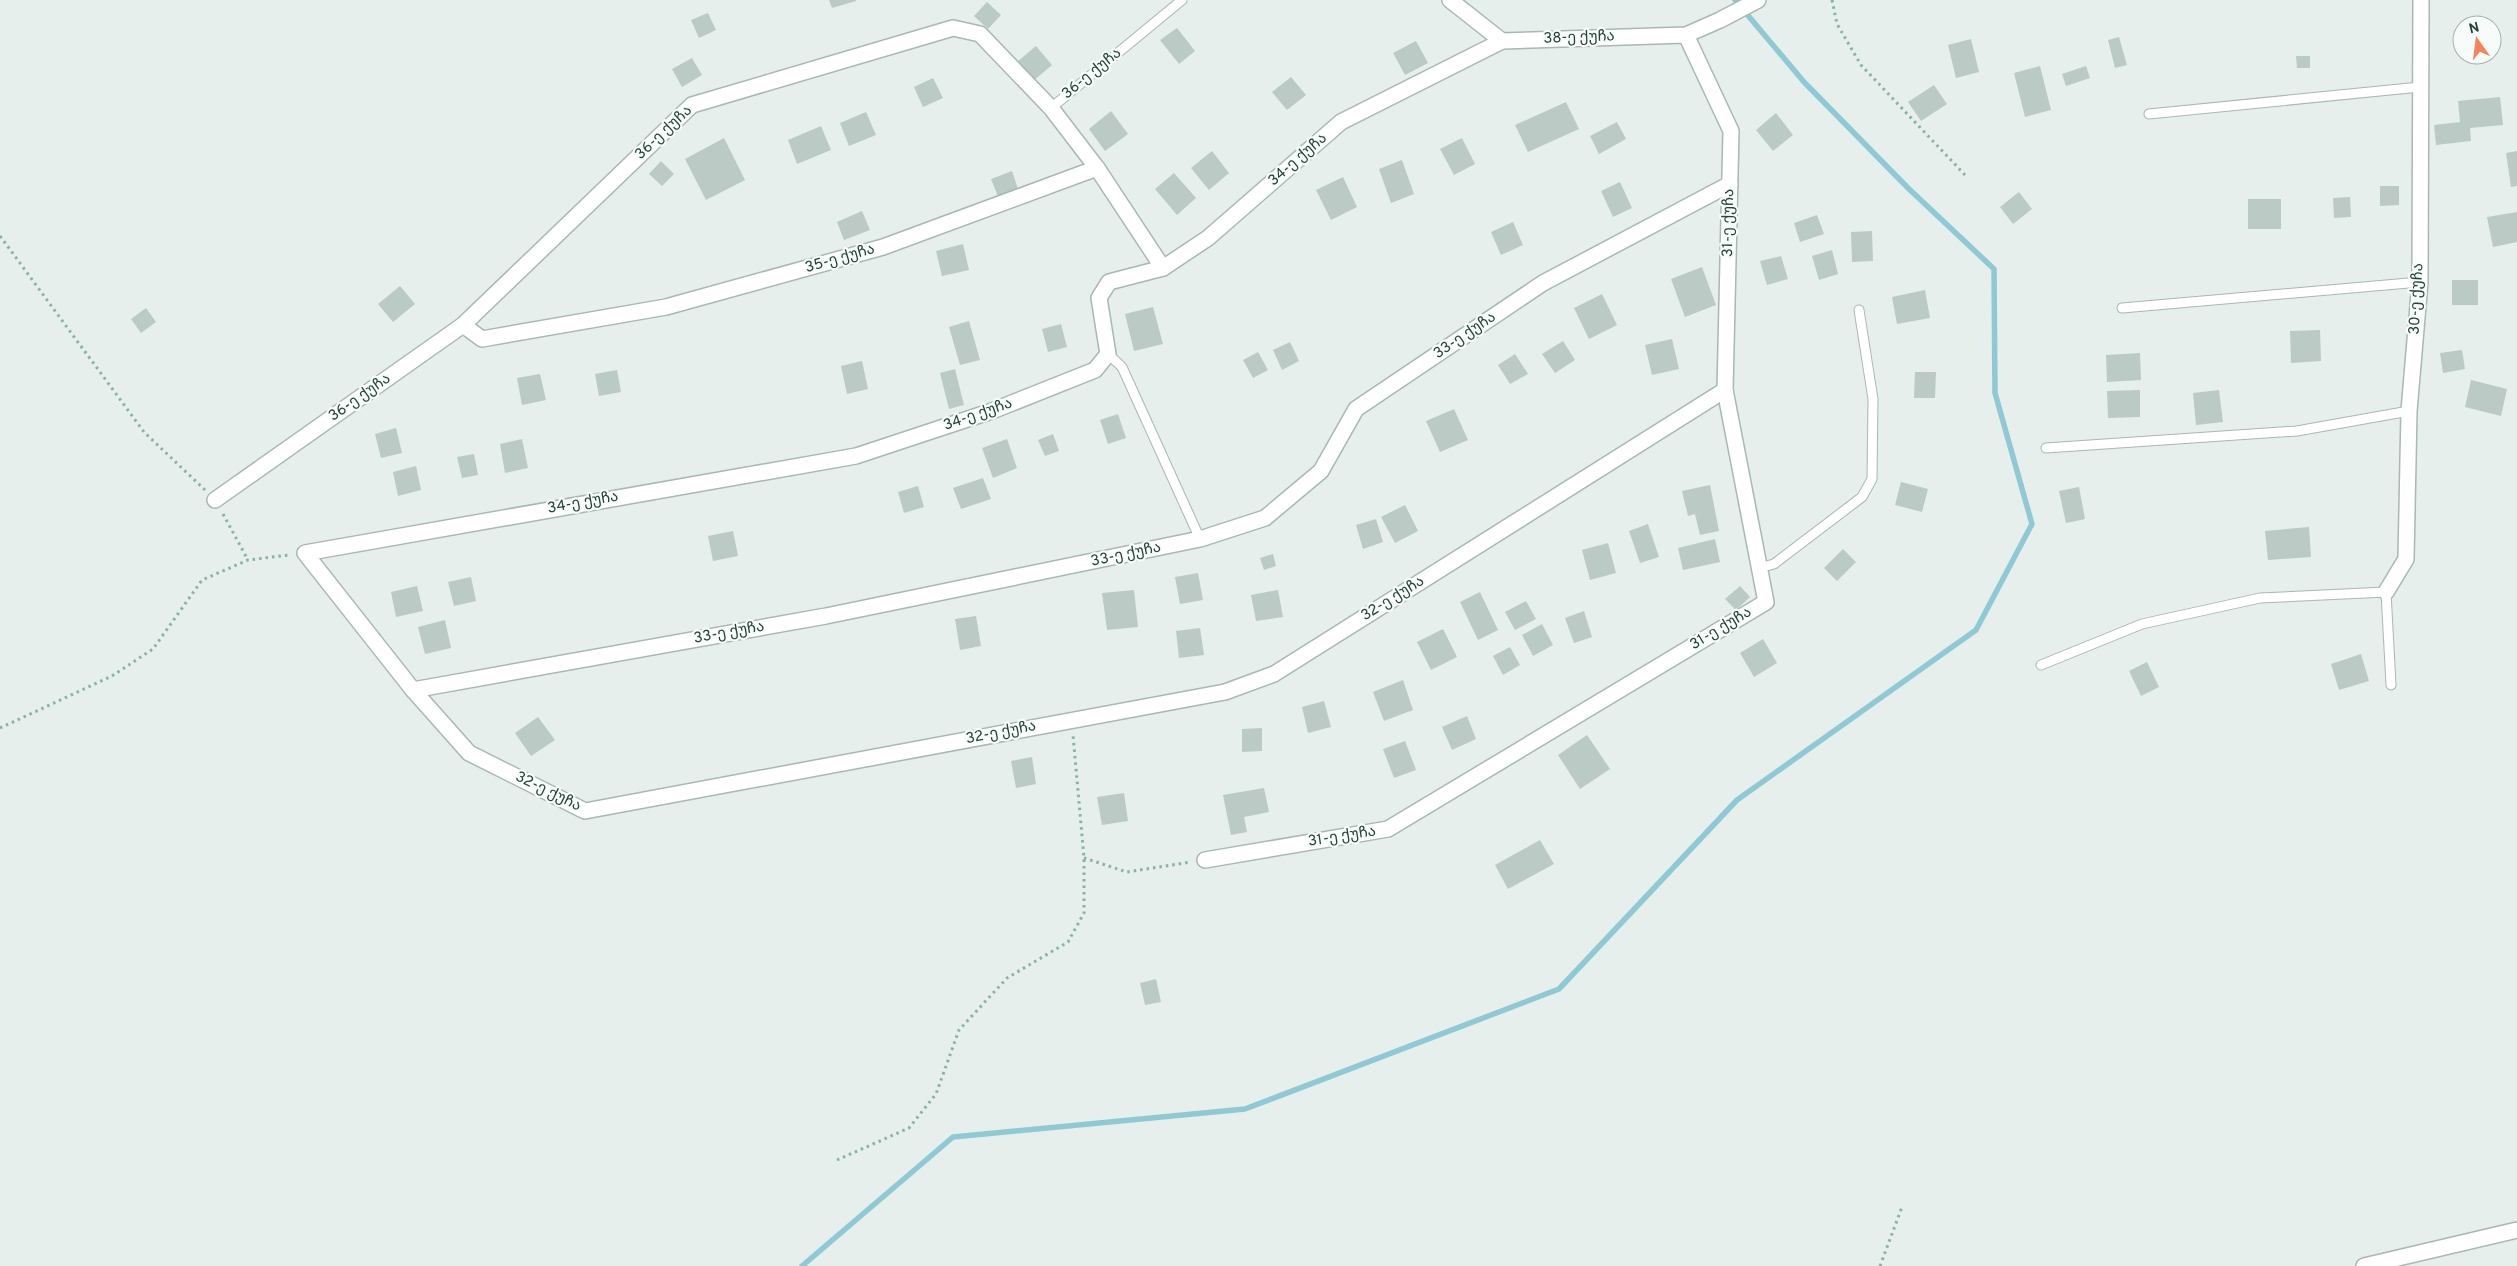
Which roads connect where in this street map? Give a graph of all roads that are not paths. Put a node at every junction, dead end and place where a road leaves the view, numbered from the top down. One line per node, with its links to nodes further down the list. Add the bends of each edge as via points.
1 (1182, 0): 8 (lane, 36-ე ქუჩა)
2 (1450, 0): 6 (street)
3 (1758, 0): 5 (street, 38-ე ქუჩა)
4 (2421, 0): 7 (street, 30-ე ქუჩა)
5 (1686, 35): 6 (street, 38-ე ქუჩა); 11 (street, 31-ე ქუჩა, via 1731,131)
6 (1502, 41): 12 (street, 34-ე ქუჩა, via 1341,122 1208,238)
7 (2420, 87): 9 (lane); 13 (street, 30-ე ქუჩა)
8 (1051, 108): 10 (street); 16 (street, 36-ე ქუჩა, via 980,34 953,28 692,105)
9 (2149, 114)
10 (1096, 168): 12 (street); 16 (street, 35-ე ქუჩა, via 883,246 666,307 482,339)
11 (1730, 184): 18 (street, 31-ე ქუჩა); 22 (street, 33-ე ქუჩა, via 1543,283 1510,305 1356,409 1321,471 1265,518)
12 (1163, 268): 17 (street, 34-ე ქუჩა, via 1109,282 1099,298)
13 (2420, 282): 14 (lane); 19 (street, 30-ე ქუჩა)
14 (2122, 308)
15 (1858, 310): 24 (lane, via 1873,399 1872,478 1862,497 1774,564)
16 (463, 325): 21 (street, 36-ე ქუჩა)
17 (1108, 354): 22 (lane, via 1122,367); 23 (street, 34-ე ქუჩა, via 1095,370 992,411 856,456)
18 (1725, 390): 24 (street, 31-ე ქუჩა); 28 (street, 32-ე ქუჩა, via 1274,674 1225,692 585,811 468,753)
19 (2409, 411): 20 (lane, via 2298,431); 25 (street, 30-ე ქუჩა, via 2406,559)
20 (2046, 448)
21 (216, 500)
22 (1200, 540): 28 (street, 33-ე ქუჩა, via 826,616)
23 (304, 553): 28 (street, 32-ე ქუჩა)
24 (1759, 568): 29 (street, 31-ე ქუჩა, via 1766,602 1388,829)
25 (2386, 592): 26 (lane, via 2260,598 2142,624); 27 (lane)
26 (2041, 665)
27 (2391, 684)
28 (413, 690)
29 (1205, 860)
30 (2517, 1230): 31 (street)
31 (2364, 1266)

